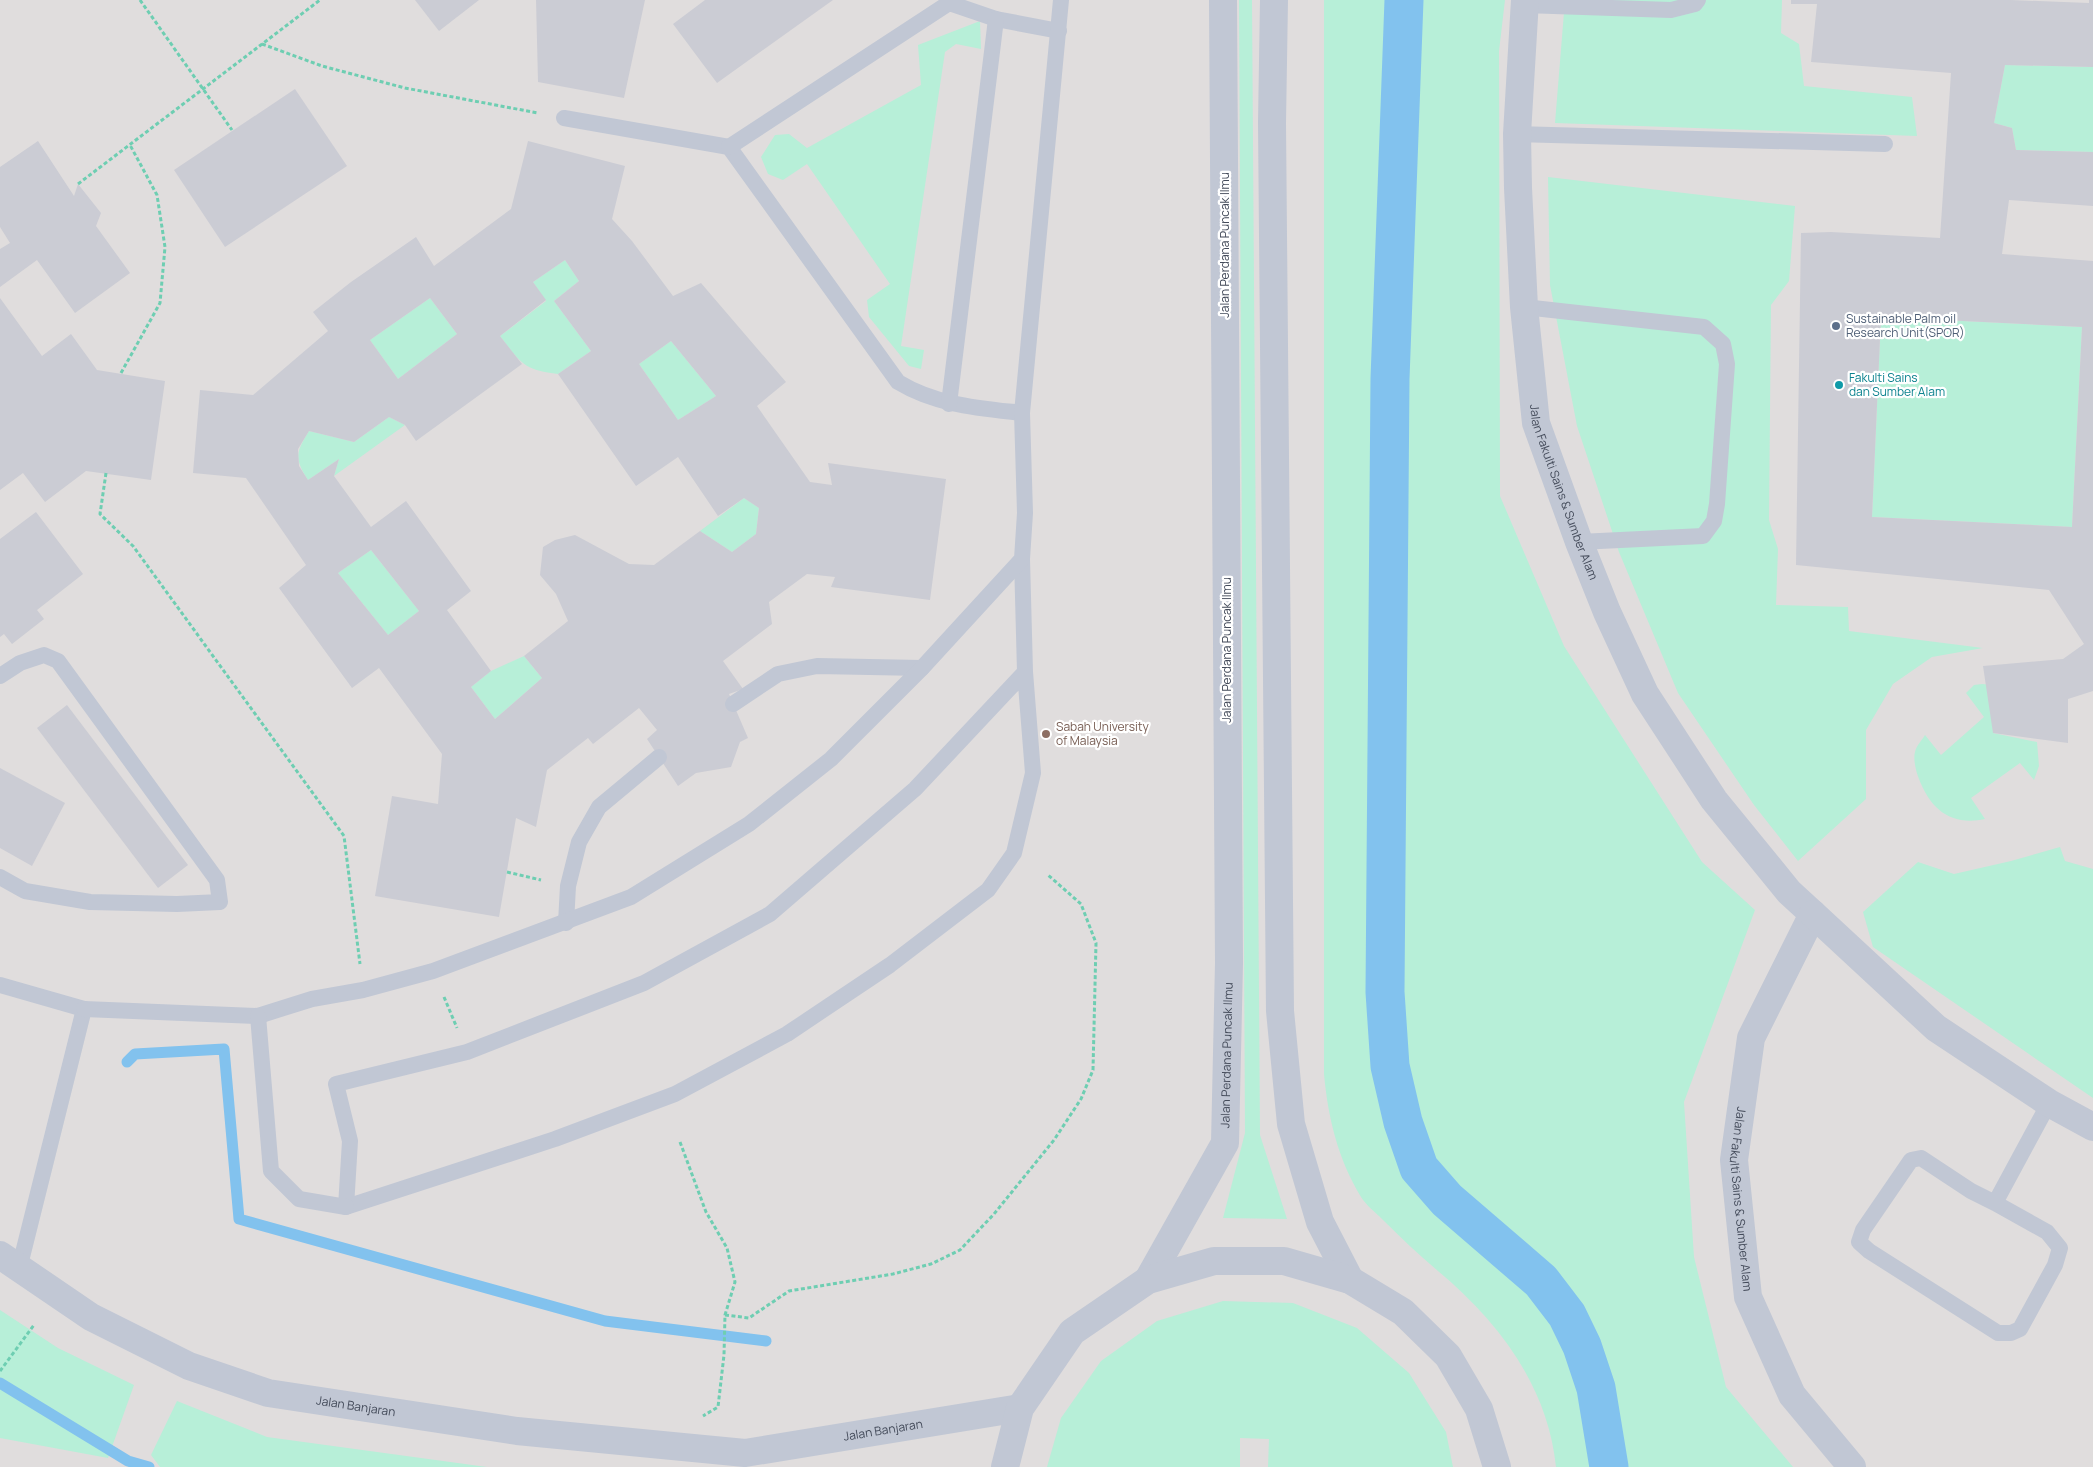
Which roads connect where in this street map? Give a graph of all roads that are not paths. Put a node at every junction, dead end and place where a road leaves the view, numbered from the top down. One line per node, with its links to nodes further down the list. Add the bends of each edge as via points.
1 (1061, 0): 7 (lane)
2 (1222, 0): 33 (street, Jalan Perdana Puncak Ilmu, via 1229,963 1225,1143)
3 (1274, 0): 34 (street, via 1272,123 1280,1011 1291,1124 1320,1222)
4 (1698, 0): 5 (lane, via 1695,4 1672,10)
5 (1524, 3): 9 (street, Jalan Fakulti Sains & Sumber Alam)
6 (996, 19): 7 (lane); 11 (lane, via 949,3); 13 (lane)
7 (1059, 31): 14 (lane)
8 (564, 118): 11 (lane)
9 (1517, 134): 10 (lane); 12 (street, Jalan Fakulti Sains & Sumber Alam)
10 (1885, 144)
11 (729, 147): 13 (lane, via 898,382 916,393)
12 (1524, 307): 15 (street, Jalan Fakulti Sains & Sumber Alam, via 1536,423); 15 (lane, via 1704,327 1723,344 1726,364 1714,521 1703,536)
13 (949, 404): 14 (lane)
14 (1022, 414): 16 (lane, via 1025,514)
15 (1579, 542): 23 (street, Jalan Fakulti Sains & Sumber Alam, via 1645,694 1714,800 1790,892)
16 (1022, 559): 17 (lane); 18 (lane)
17 (922, 668): 20 (lane, via 817,666 778,674); 24 (lane, via 831,759 749,824 631,897)
18 (1025, 672): 31 (lane, via 916,789 770,914 644,983 467,1052 336,1084 350,1141); 31 (lane, via 1033,773 1014,853 988,890 890,965 787,1034 675,1094 555,1138)
19 (0, 676): 22 (lane, via 20,663 44,655 58,661 217,880 220,902 90,902 25,891)
20 (734, 704)
21 (660, 757): 24 (lane, via 599,808 579,842 568,886)
22 (0, 877)
23 (1813, 914): 28 (street, Jalan Fakulti Sains & Sumber Alam, via 1936,1028); 40 (street, Jalan Fakulti Sains & Sumber Alam, via 1751,1038 1734,1160 1748,1297 1792,1395)
24 (566, 923): 27 (lane, via 433,971 363,990 312,999)
25 (0, 985): 26 (lane)
26 (84, 1010): 27 (lane); 32 (lane)
27 (258, 1016): 31 (lane, via 271,1171 298,1199)
28 (2049, 1103): 29 (street, Jalan Fakulti Sains & Sumber Alam); 30 (lane)
29 (2093, 1127)
30 (1995, 1203): 30 (lane, via 1921,1158 1911,1160 1863,1230 1860,1242 1869,1251 1998,1333 2011,1333 2020,1329 2055,1265 2060,1248 2047,1232)
31 (346, 1206)
32 (10, 1262): 36 (street, Jalan Banjaran, via 100,1322 189,1366 268,1393 517,1432)
33 (1148, 1280): 34 (street, via 1214,1261 1284,1261); 35 (street, via 1072,1332)
34 (1350, 1280): 39 (street, via 1403,1312 1448,1356 1480,1409)
35 (1020, 1408): 36 (street, Jalan Banjaran); 38 (street)
36 (745, 1453): 37 (street, Jalan Banjaran)
37 (778, 1467)
38 (1005, 1467)
39 (1497, 1467)
40 (1852, 1467)

